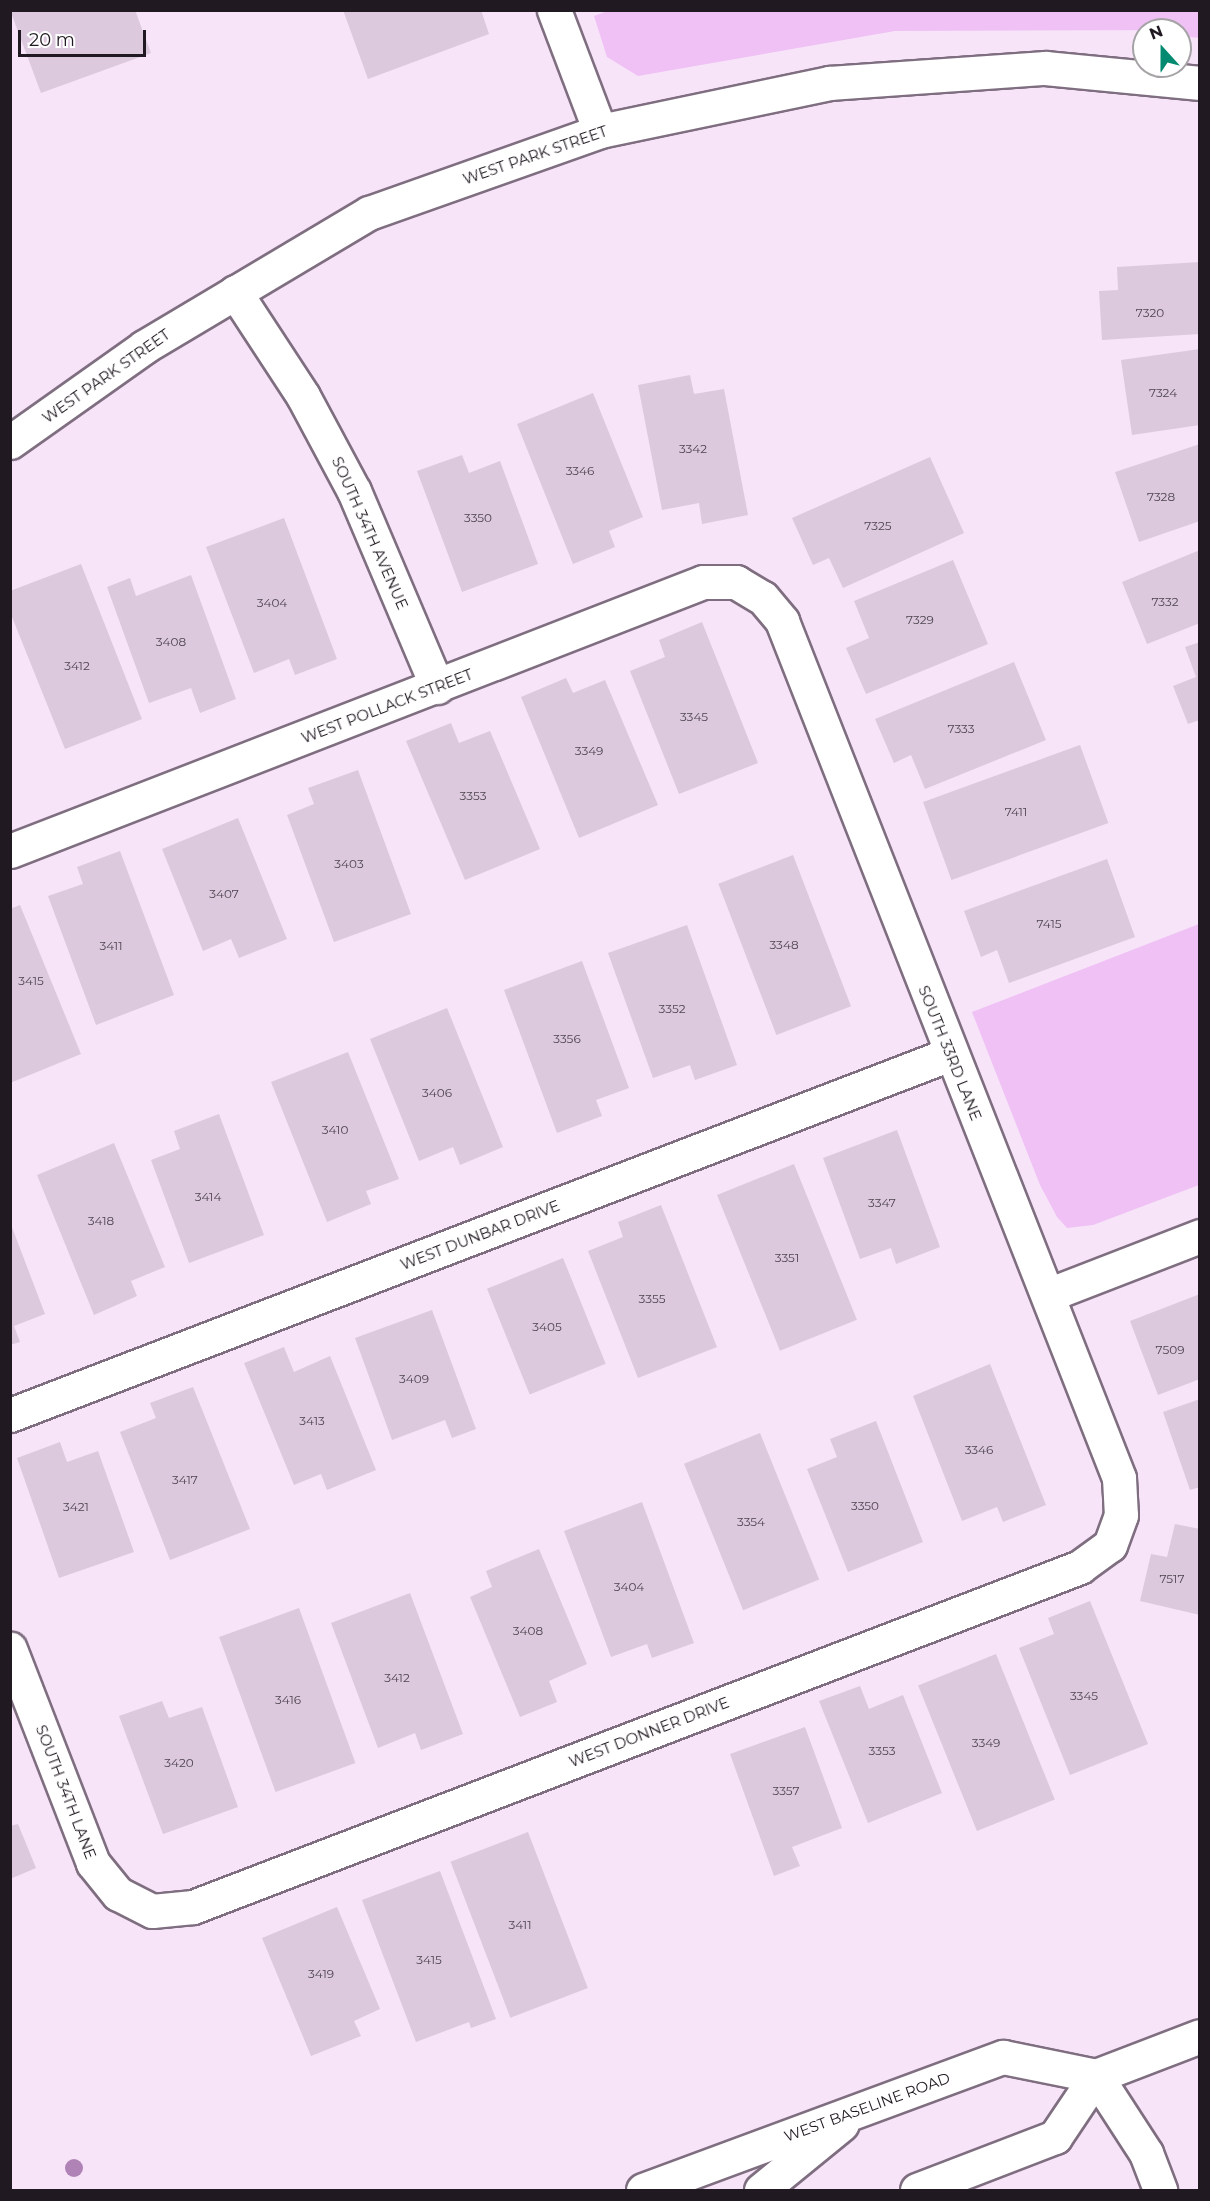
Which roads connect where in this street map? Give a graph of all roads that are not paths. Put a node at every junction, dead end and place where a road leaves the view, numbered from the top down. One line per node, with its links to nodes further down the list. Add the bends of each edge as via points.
1 (554, 10): 3 (street)
2 (1200, 83): 3 (street, WEST PARK STREET, via 1045,68 829,83)
3 (600, 131): 4 (street, WEST PARK STREET, via 369,213)
4 (235, 292): 5 (street, WEST PARK STREET, via 144,347); 7 (street, SOUTH 34TH AVENUE, via 303,396 354,491)
5 (10, 442)
6 (763, 598): 7 (street, WEST POLLACK STREET, via 736,582 704,582); 9 (street, SOUTH 33RD LANE, via 782,621)
7 (437, 687): 8 (street, WEST POLLACK STREET)
8 (10, 851)
9 (950, 1054): 11 (street, SOUTH 33RD LANE); 12 (street, WEST DUNBAR DRIVE)
10 (1200, 1236): 11 (street)
11 (1048, 1295): 13 (street, SOUTH 33RD LANE, via 1119,1478)
12 (10, 1415)
13 (1121, 1515): 15 (street, WEST DONNER DRIVE, via 1110,1545 1080,1567 193,1907)
14 (10, 1648): 15 (street, SOUTH 34TH LANE, via 93,1863 117,1894)
15 (152, 1911)
16 (1200, 2036): 17 (street)
17 (1096, 2076): 18 (street, WEST BASELINE ROAD, via 1003,2057); 21 (street, via 1055,2137); 22 (street, via 1146,2153)
18 (860, 2109): 19 (street, WEST BASELINE ROAD); 20 (street)
19 (643, 2190)
20 (761, 2190)
21 (917, 2190)
22 (1160, 2190)

